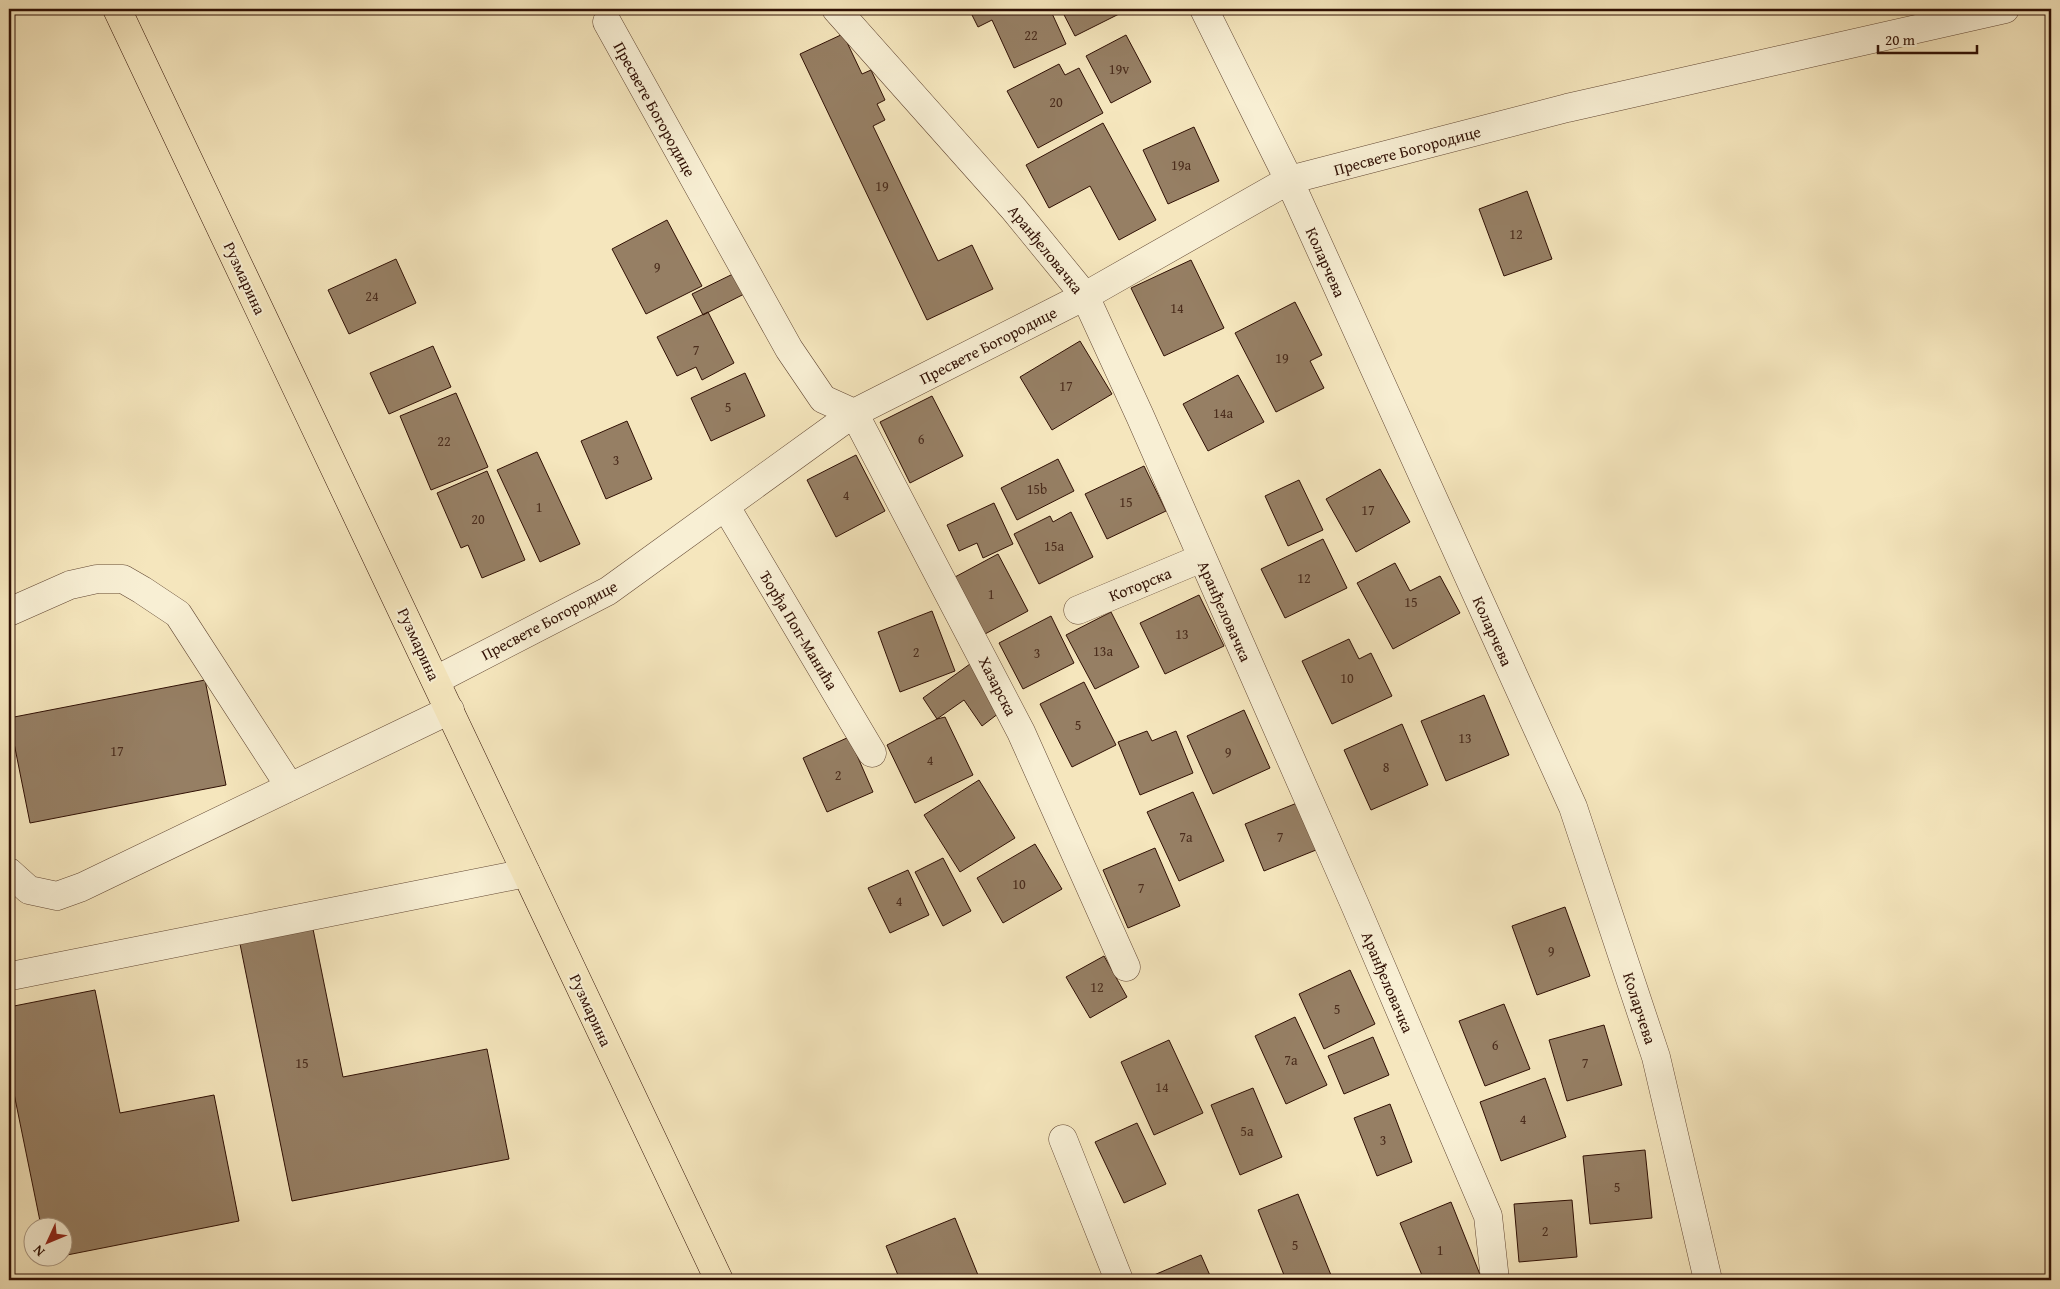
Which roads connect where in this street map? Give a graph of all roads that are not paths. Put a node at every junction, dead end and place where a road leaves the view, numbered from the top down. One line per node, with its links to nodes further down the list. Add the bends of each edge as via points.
1 (117, 9): 13 (main road, Рузмарина)
2 (836, 9): 7 (street, Аранђеловачка, via 1013,208)
3 (1204, 9): 6 (street, Коларчева)
4 (2005, 9): 6 (street, Пресвете Богородице, via 1567,108)
5 (607, 22): 8 (street, Пресвете Богородице, via 790,349 823,399)
6 (1289, 180): 7 (street, Пресвете Богородице); 25 (street, Коларчева, via 1573,807 1656,1058)
7 (1085, 296): 8 (street, Пресвете Богородице); 10 (street, Аранђеловачка)
8 (854, 413): 9 (street, Пресвете Богородице); 19 (street, Хазарска, via 1021,732)
9 (726, 507): 13 (street, Пресвете Богородице, via 608,591); 15 (street, Ђорђа Поп-Манића)
10 (1202, 558): 11 (street, Которска); 24 (street, Аранђеловачка, via 1488,1216)
11 (1078, 610)
12 (9, 612): 16 (street, via 70,585 97,579 123,579 142,590 178,614)
13 (436, 680): 14 (main road, Рузмарина)
14 (450, 710): 16 (street); 18 (main road, Рузмарина)
15 (872, 753)
16 (290, 787): 17 (street, via 57,896 30,890)
17 (9, 872)
18 (526, 873): 20 (street); 22 (main road, Рузмарина)
19 (1126, 968)
20 (16, 975)
21 (1063, 1140): 23 (street)
22 (717, 1280)
23 (1119, 1280)
24 (1495, 1280)
25 (1708, 1280)

